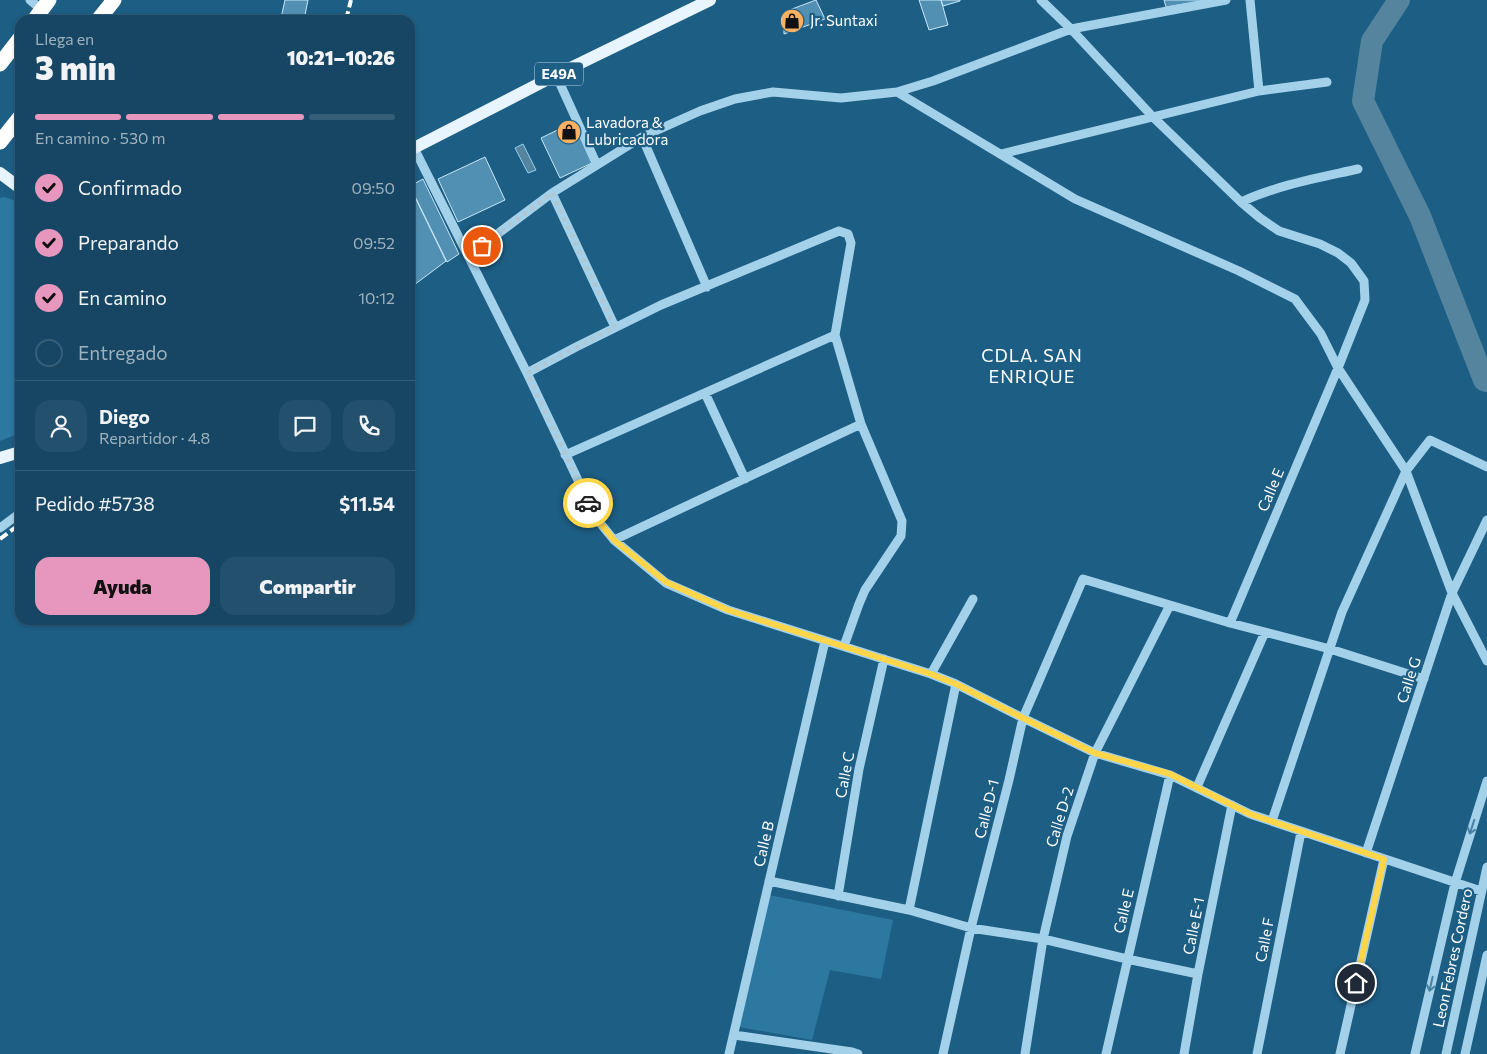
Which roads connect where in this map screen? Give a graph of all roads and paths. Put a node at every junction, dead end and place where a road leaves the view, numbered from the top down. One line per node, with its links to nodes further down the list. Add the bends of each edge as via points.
1 (30, 0): 7 (street)
2 (114, 0): 8 (highway)
3 (710, 0): 12 (main road, E49A)
4 (1041, 0): 9 (street, Calle E)
5 (1226, 0): 9 (street)
6 (1250, 0): 14 (street)
7 (42, 10)
8 (102, 15)
9 (1071, 29): 15 (street); 16 (street, Calle E)
10 (15, 44): 11 (highway)
11 (0, 64)
12 (556, 75): 20 (main road, E49A); 23 (street)
13 (1327, 82): 14 (street)
14 (1259, 91): 16 (street)
15 (896, 92): 18 (street, via 841,98 773,92 757,94 700,111); 21 (street)
16 (1152, 116): 21 (street); 28 (street, Calle E)
17 (15, 123): 19 (highway)
18 (642, 137): 23 (street); 30 (street)
19 (0, 142)
20 (415, 147)
21 (1002, 154): 33 (street, via 1075,199 1239,271 1294,299 1321,334)
22 (415, 155): 29 (street)
23 (597, 165): 27 (street)
24 (1358, 169): 28 (street, via 1301,181)
25 (0, 173): 26 (main road)
26 (15, 184)
27 (552, 193): 29 (street); 31 (street)
28 (1241, 202): 33 (street, Calle E, via 1279,231 1338,253 1360,274 1364,281 1365,300)
29 (468, 256): 34 (street)
30 (707, 287): 31 (street); 32 (street, via 839,231 848,234 851,243)
31 (615, 327): 34 (street)
32 (835, 335): 35 (street); 36 (street)
33 (1338, 368): 41 (street); 50 (street, Calle E)
34 (527, 373): 38 (street)
35 (705, 393): 38 (street); 42 (street)
36 (861, 424): 42 (street); 53 (street, via 902,521 900,536 865,590)
37 (15, 454): 39 (main road)
38 (565, 455): 46 (street, via 596,518)
39 (0, 458)
40 (1487, 467): 41 (street, via 1430,440)
41 (1406, 471): 47 (street); 54 (street, via 1342,612)
42 (745, 479): 46 (street)
43 (15, 517): 45 (street)
44 (1487, 520): 47 (street, Calle G)
45 (0, 528)
46 (614, 540): 52 (street, via 666,582 728,610)
47 (1452, 593): 56 (street); 58 (street, Calle G)
48 (973, 599): 57 (street)
49 (1170, 605): 50 (street); 60 (street, Calle D-1, via 1083,579); 61 (street, Calle D-2)
50 (1230, 623): 51 (street)
51 (1265, 632): 54 (street); 64 (street)
52 (825, 641): 53 (street); 71 (street, Calle B)
53 (844, 646): 55 (street)
54 (1330, 649): 58 (street); 66 (street)
55 (884, 659): 57 (street); 74 (street, Calle C, via 858,769)
56 (1487, 661)
57 (931, 674): 59 (street)
58 (1424, 679): 68 (street, Calle G)
59 (956, 684): 60 (street); 75 (street)
60 (1023, 718): 61 (street); 76 (street, Calle D-1)
61 (1095, 753): 62 (street); 77 (street, Calle D-2, via 1067,836)
62 (1170, 774): 64 (street); 79 (street, Calle E)
63 (1487, 781): 72 (street, one-way to 72)
64 (1197, 787): 65 (street)
65 (1232, 804): 66 (street); 80 (street, Calle E-1)
66 (1272, 821): 67 (street)
67 (1301, 832): 68 (street); 89 (street, Calle F)
68 (1366, 853): 69 (street)
69 (1384, 859): 72 (street); 90 (street)
70 (1487, 867): 73 (street, Leon Febres Cordero)
71 (769, 882): 74 (street); 81 (street, Calle B)
72 (1454, 883): 73 (street); 91 (street, one-way to 91)
73 (1481, 891): 92 (street, Leon Febres Cordero)
74 (838, 896): 75 (street)
75 (910, 910): 76 (street)
76 (971, 928): 77 (street); 85 (street, Calle D-1)
77 (1043, 939): 79 (street); 86 (street, Calle D-2)
78 (1487, 955): 93 (street)
79 (1127, 960): 80 (street); 87 (street, Calle E)
80 (1198, 974): 88 (street, Calle E-1)
81 (734, 1034): 82 (street); 83 (street, Calle B)
82 (809, 1050): 84 (street)
83 (729, 1054)
84 (858, 1054)
85 (943, 1054)
86 (1025, 1054)
87 (1106, 1054)
88 (1184, 1054)
89 (1257, 1054)
90 (1340, 1054)
91 (1415, 1054)
92 (1446, 1054)
93 (1465, 1054)

